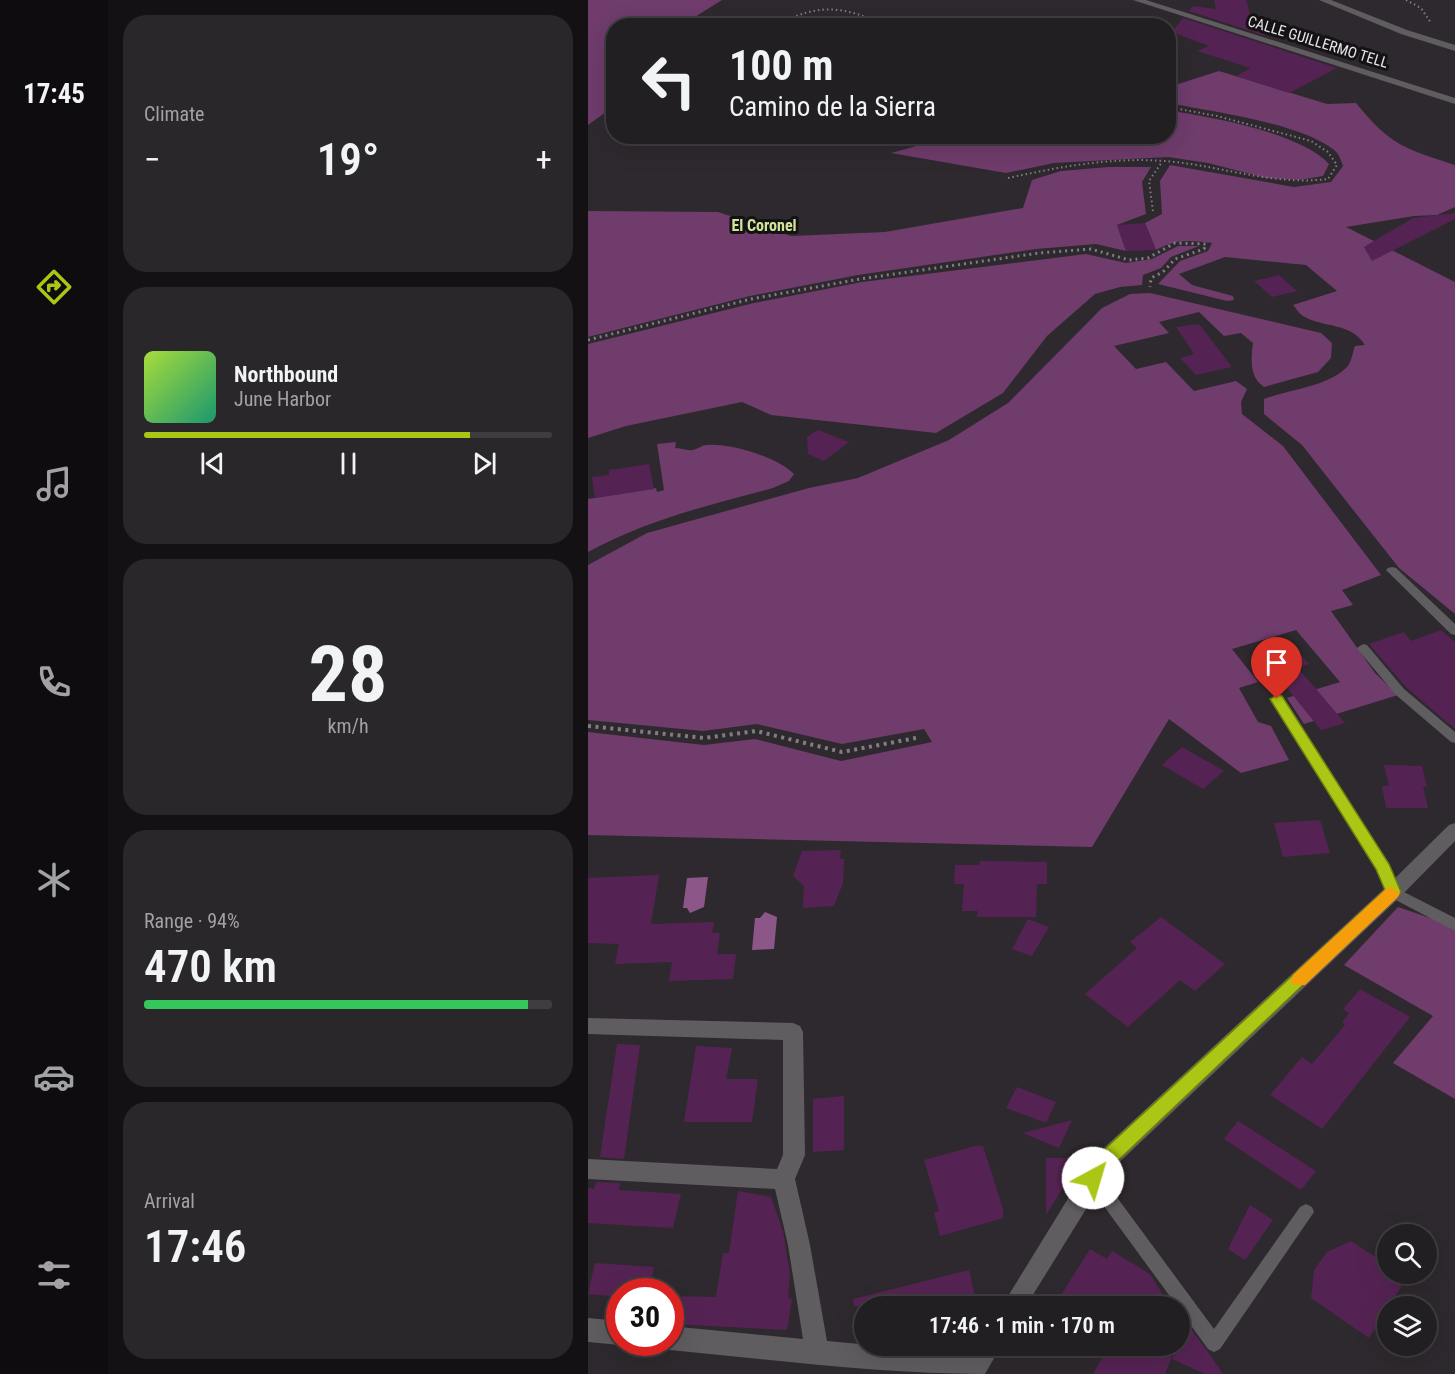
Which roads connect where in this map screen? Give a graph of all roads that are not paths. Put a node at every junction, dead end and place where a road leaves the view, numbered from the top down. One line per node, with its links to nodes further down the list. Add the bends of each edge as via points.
1 (1137, 0): 4 (street, CALLE GUILLERMO TELL)
2 (1323, 0): 3 (street, via 1404,33)
3 (1455, 48)
4 (1455, 101)
5 (1392, 570): 6 (lane)
6 (1455, 631)
7 (1363, 648): 9 (lane, via 1400,692)
8 (1277, 699): 11 (lane, via 1383,868)
9 (1455, 739)
10 (1455, 830): 11 (street)
11 (1393, 892): 12 (lane); 15 (street, via 1101,1165)
12 (1455, 925)
13 (588, 1026): 16 (street, via 793,1032 794,1155)
14 (588, 1169): 16 (street)
15 (1093, 1178): 17 (lane, via 1214,1343); 18 (street)
16 (784, 1179): 22 (street)
17 (1306, 1212)
18 (1019, 1296)
19 (588, 1330): 20 (street)
20 (606, 1332)
21 (684, 1339): 22 (street)
22 (818, 1353): 24 (street)
23 (983, 1356): 24 (street)
24 (973, 1371)

